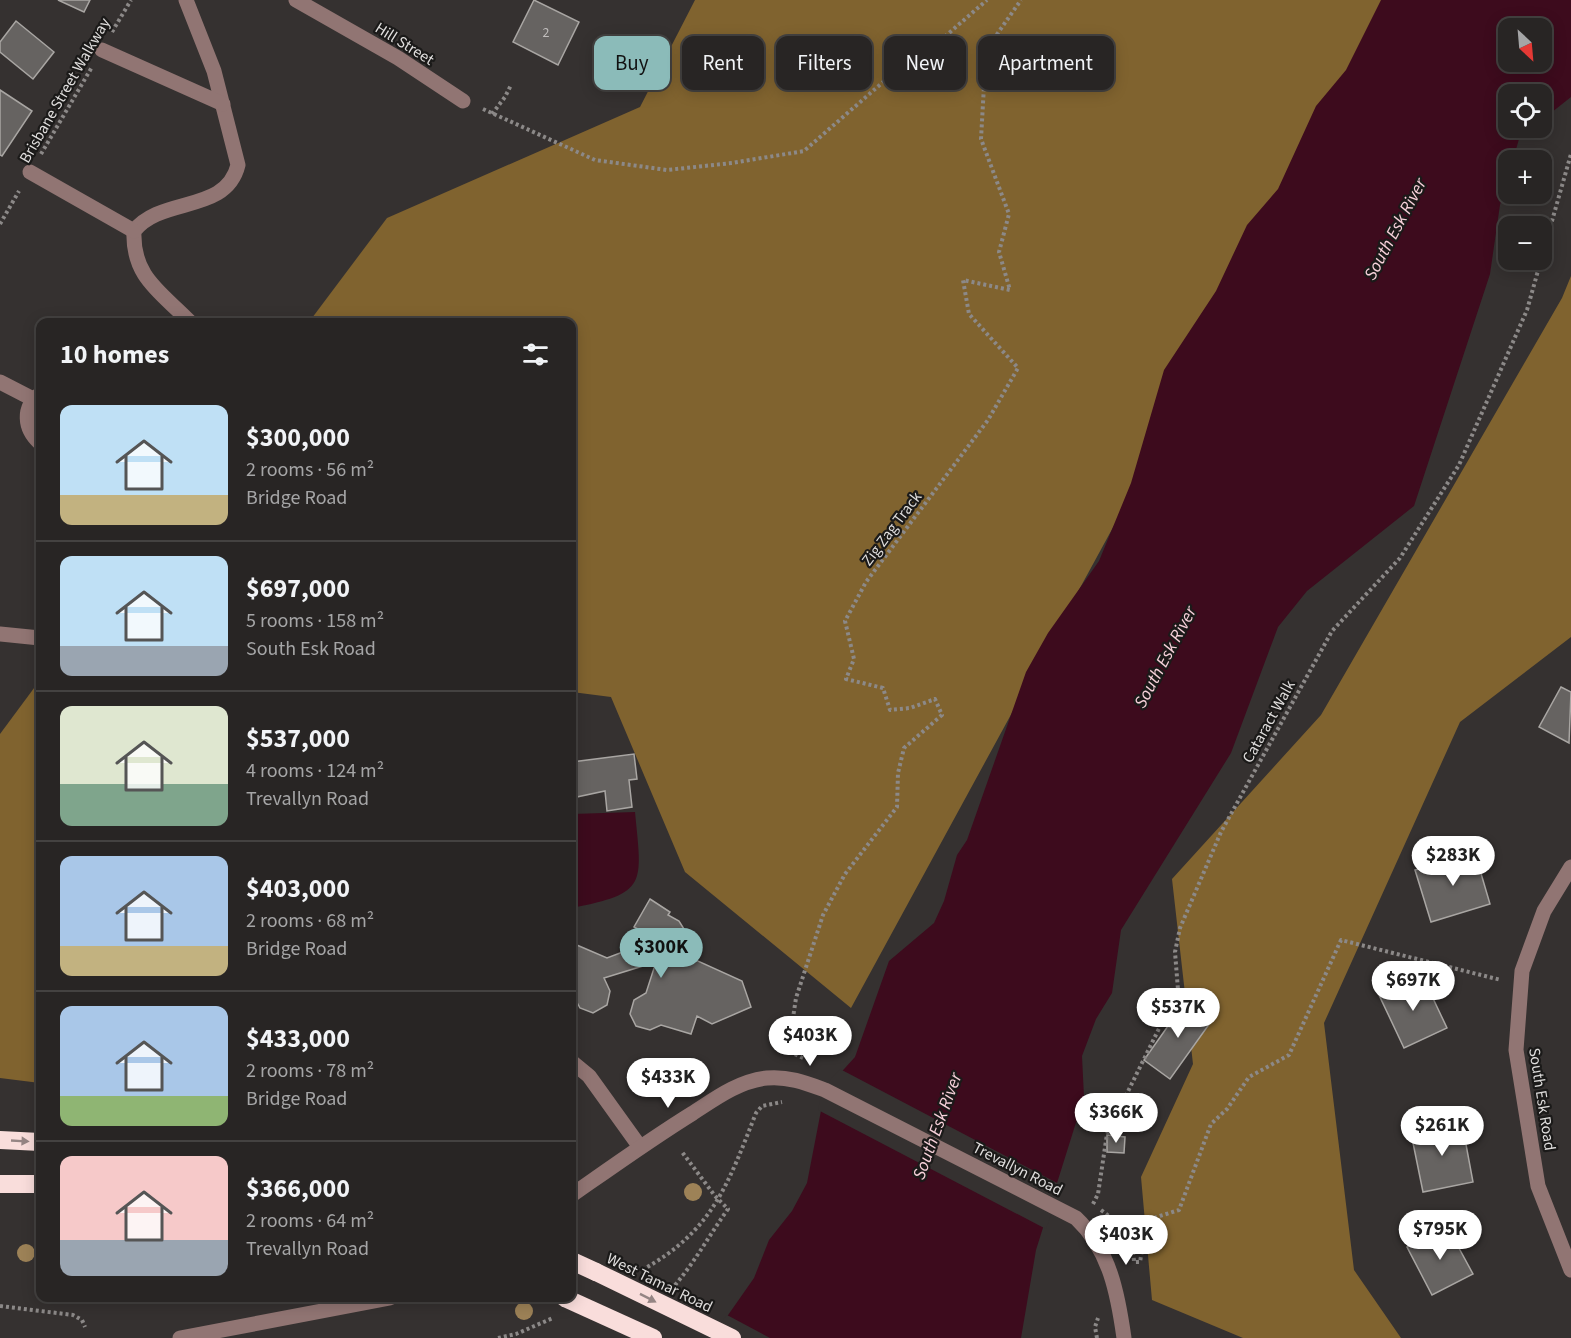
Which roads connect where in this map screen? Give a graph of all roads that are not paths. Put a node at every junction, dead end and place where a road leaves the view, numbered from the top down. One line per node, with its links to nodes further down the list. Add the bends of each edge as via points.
1 (186, 0): 5 (street)
2 (296, 0): 4 (street, Hill Street, via 398,58)
3 (102, 50): 5 (street)
4 (463, 101)
5 (223, 104): 7 (street, via 237,165 230,183 215,196 148,218)
6 (30, 172): 7 (street)
7 (134, 231): 8 (street, via 138,266)
8 (186, 318)
9 (0, 382): 10 (street)
10 (36, 397)
11 (36, 398): 12 (street, via 28,406 27,422)
12 (36, 439)
13 (0, 634): 14 (street)
14 (36, 638)
15 (1571, 867): 24 (street, South Esk Road, via 1544,911 1522,971 1516,1050 1538,1186)
16 (576, 1065): 19 (street, via 589,1076)
17 (0, 1140): 18 (highway, one-way to 18)
18 (36, 1142)
19 (640, 1147): 22 (street, Trevallyn Road); 30 (street, Trevallyn Road, via 748,1083 785,1078 825,1090 1079,1220 1108,1264 1117,1291)
20 (0, 1184): 21 (highway)
21 (36, 1184)
22 (576, 1192)
23 (576, 1263): 29 (highway, West Tamar Road, one-way to 29, bridge)
24 (1571, 1270)
25 (369, 1302): 27 (street)
26 (564, 1305): 28 (highway, bridge)
27 (180, 1338)
28 (653, 1338)
29 (732, 1338)
30 (1124, 1338)

